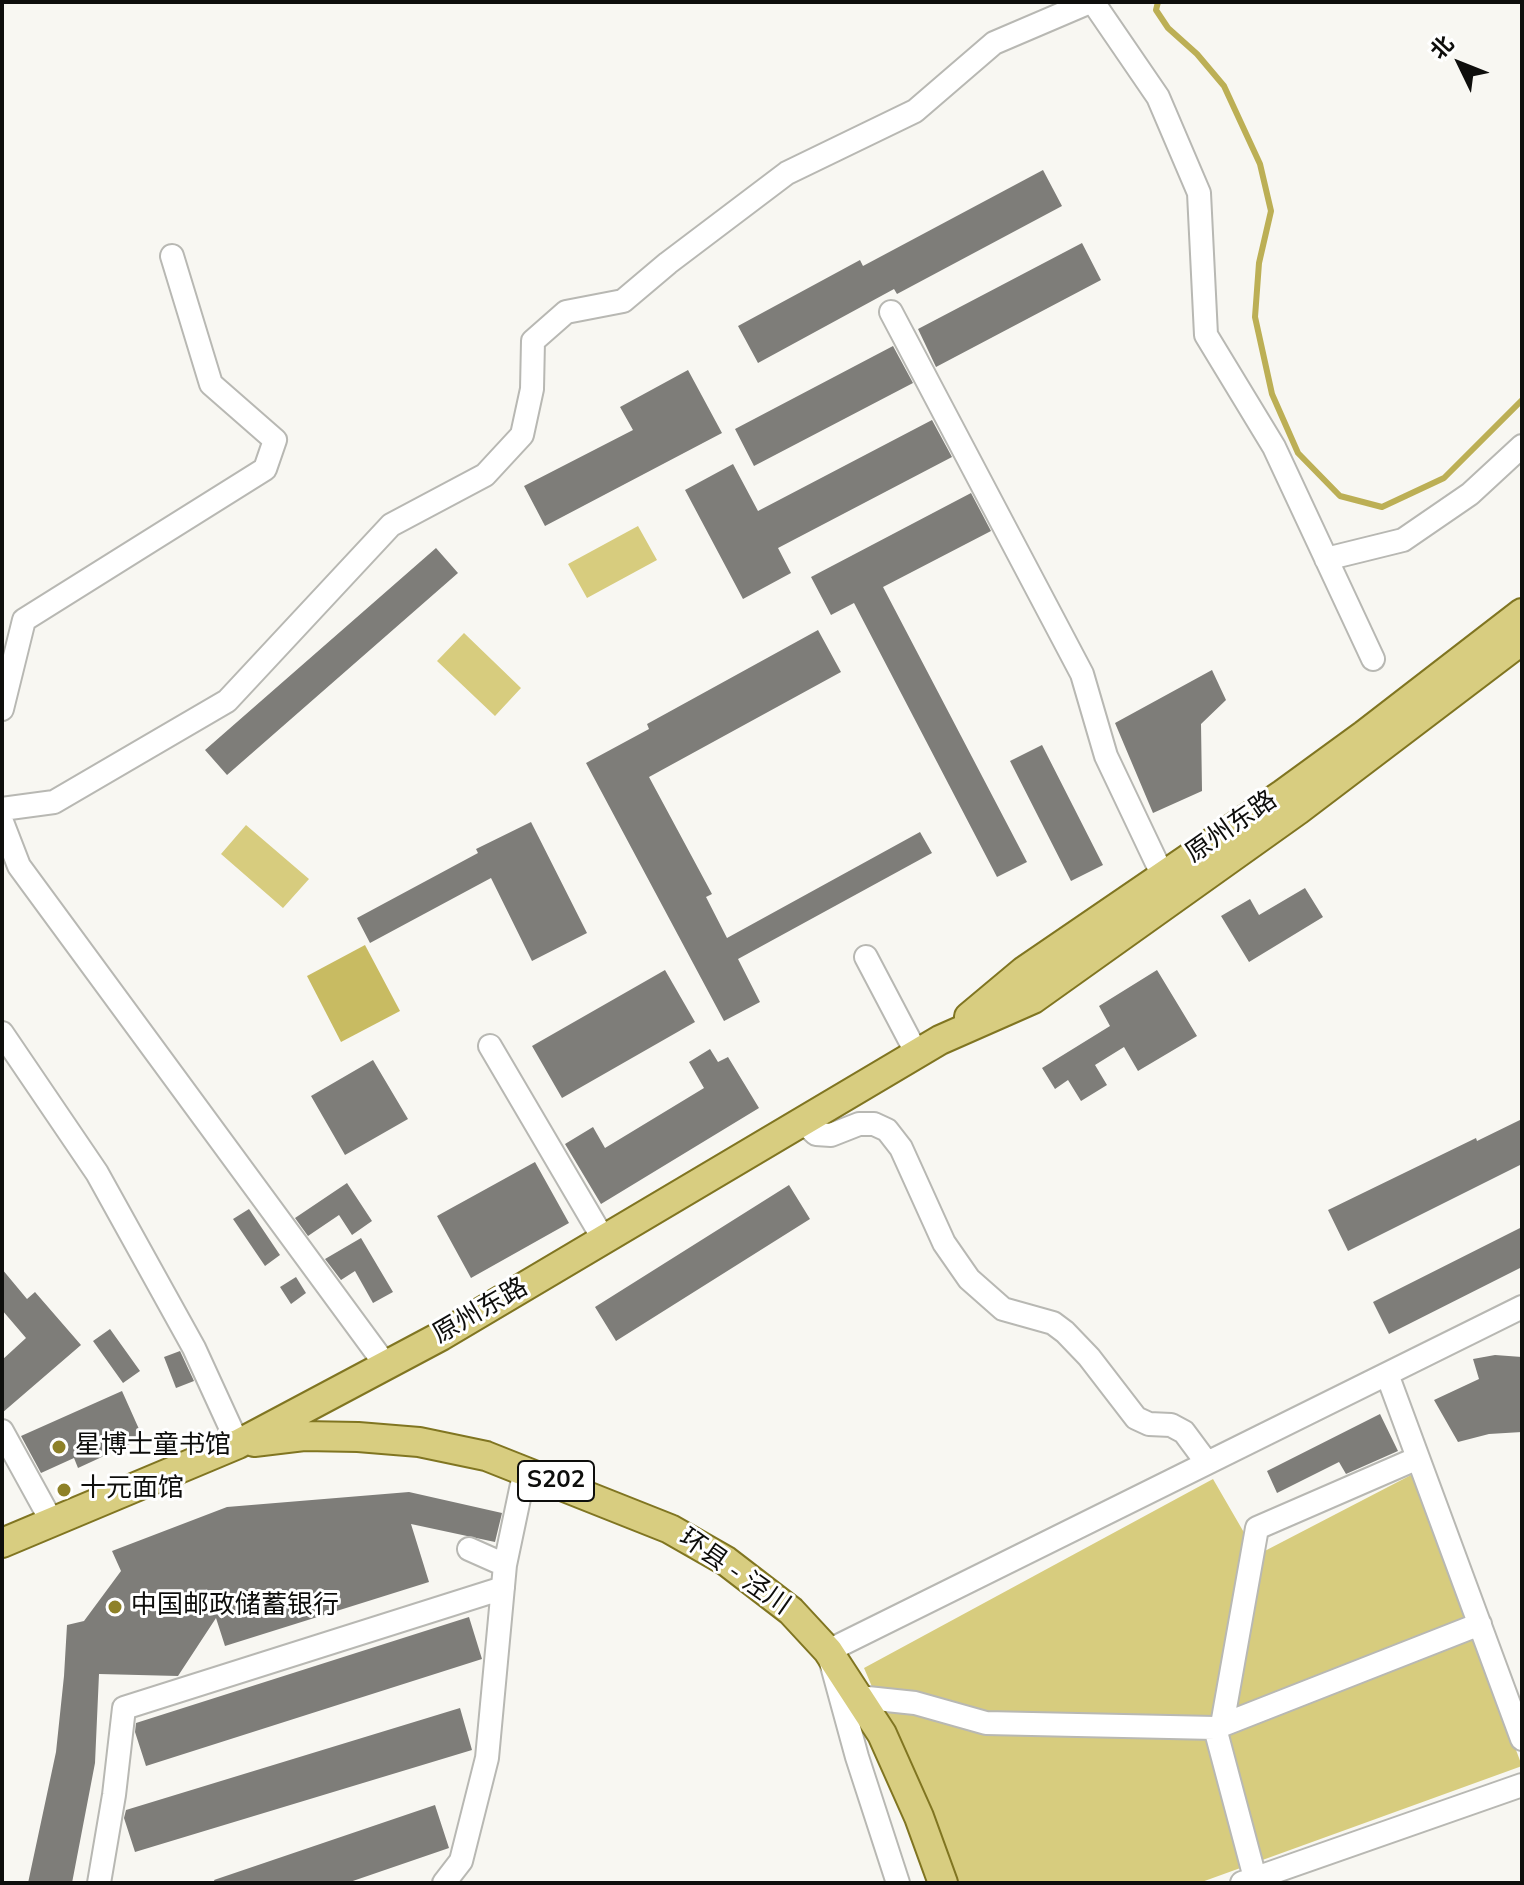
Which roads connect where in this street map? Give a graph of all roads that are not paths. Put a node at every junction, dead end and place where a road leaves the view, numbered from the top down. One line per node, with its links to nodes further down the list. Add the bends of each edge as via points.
1 (1092, 2): 5 (street, via 1158,97 1199,193 1206,335 1274,447); 11 (street, via 994,43 915,111 787,173 623,301 566,312 533,341 532,389 522,435 485,475 391,525 227,701 54,802)
2 (172, 256): 9 (street, via 211,384 275,440 265,469 24,620)
3 (891, 312): 13 (street, via 1082,674 1106,756)
4 (1522, 446): 5 (street, via 1470,494 1403,540)
5 (1326, 559): 8 (street)
6 (1522, 613): 10 (main road, 原州东路)
7 (1522, 640): 10 (main road, 原州东路)
8 (1373, 659)
9 (2, 709)
10 (1290, 802): 13 (main road, 原州东路); 17 (main road, 原州东路, via 1033,999)
11 (2, 809)
12 (2, 822): 21 (street, via 19,866)
13 (1163, 876): 17 (main road, 原州东路, via 1024,971)
14 (866, 957): 17 (street)
15 (2, 1033): 24 (street, via 97,1173 194,1348)
16 (490, 1046): 19 (street)
17 (929, 1047): 18 (main road, 原州东路)
18 (803, 1122): 19 (main road, 原州东路); 26 (street, via 816,1134 831,1135 859,1124 887,1130 901,1148 944,1243 969,1279 1003,1309 1053,1323 1065,1332 1136,1418 1184,1432)
19 (604, 1240): 21 (main road, 原州东路)
20 (1522, 1307): 22 (street)
21 (385, 1364): 24 (main road, 原州东路)
22 (1387, 1374): 25 (street); 26 (street)
23 (2, 1431): 28 (street)
24 (238, 1444): 27 (main road, 环县 - 泾川 / S202, via 304,1436 419,1442); 28 (main road, 原州东路 / S202)
25 (1418, 1458): 33 (street); 36 (street, via 1257,1528)
26 (1207, 1463): 34 (street)
27 (525, 1470): 31 (street); 34 (main road, 环县 - 泾川 / S202, via 670,1529 726,1561 791,1611)
28 (52, 1522): 29 (main road, 原州东路 / S202)
29 (2, 1543)
30 (469, 1549): 31 (street)
31 (505, 1565): 32 (street)
32 (503, 1588): 40 (street, via 124,1708); 41 (street, via 487,1758 461,1861)
33 (1480, 1624): 36 (street); 37 (street)
34 (828, 1651): 35 (main road, 环县 - 泾川 / S202); 42 (street)
35 (858, 1697): 36 (street, via 915,1703 986,1723); 43 (main road, 环县 - 泾川 / S202, via 882,1734)
36 (1218, 1726): 39 (street)
37 (1522, 1739)
38 (1522, 1785): 39 (street)
39 (1248, 1881)
40 (99, 1883)
41 (444, 1883)
42 (898, 1883)
43 (943, 1883)

